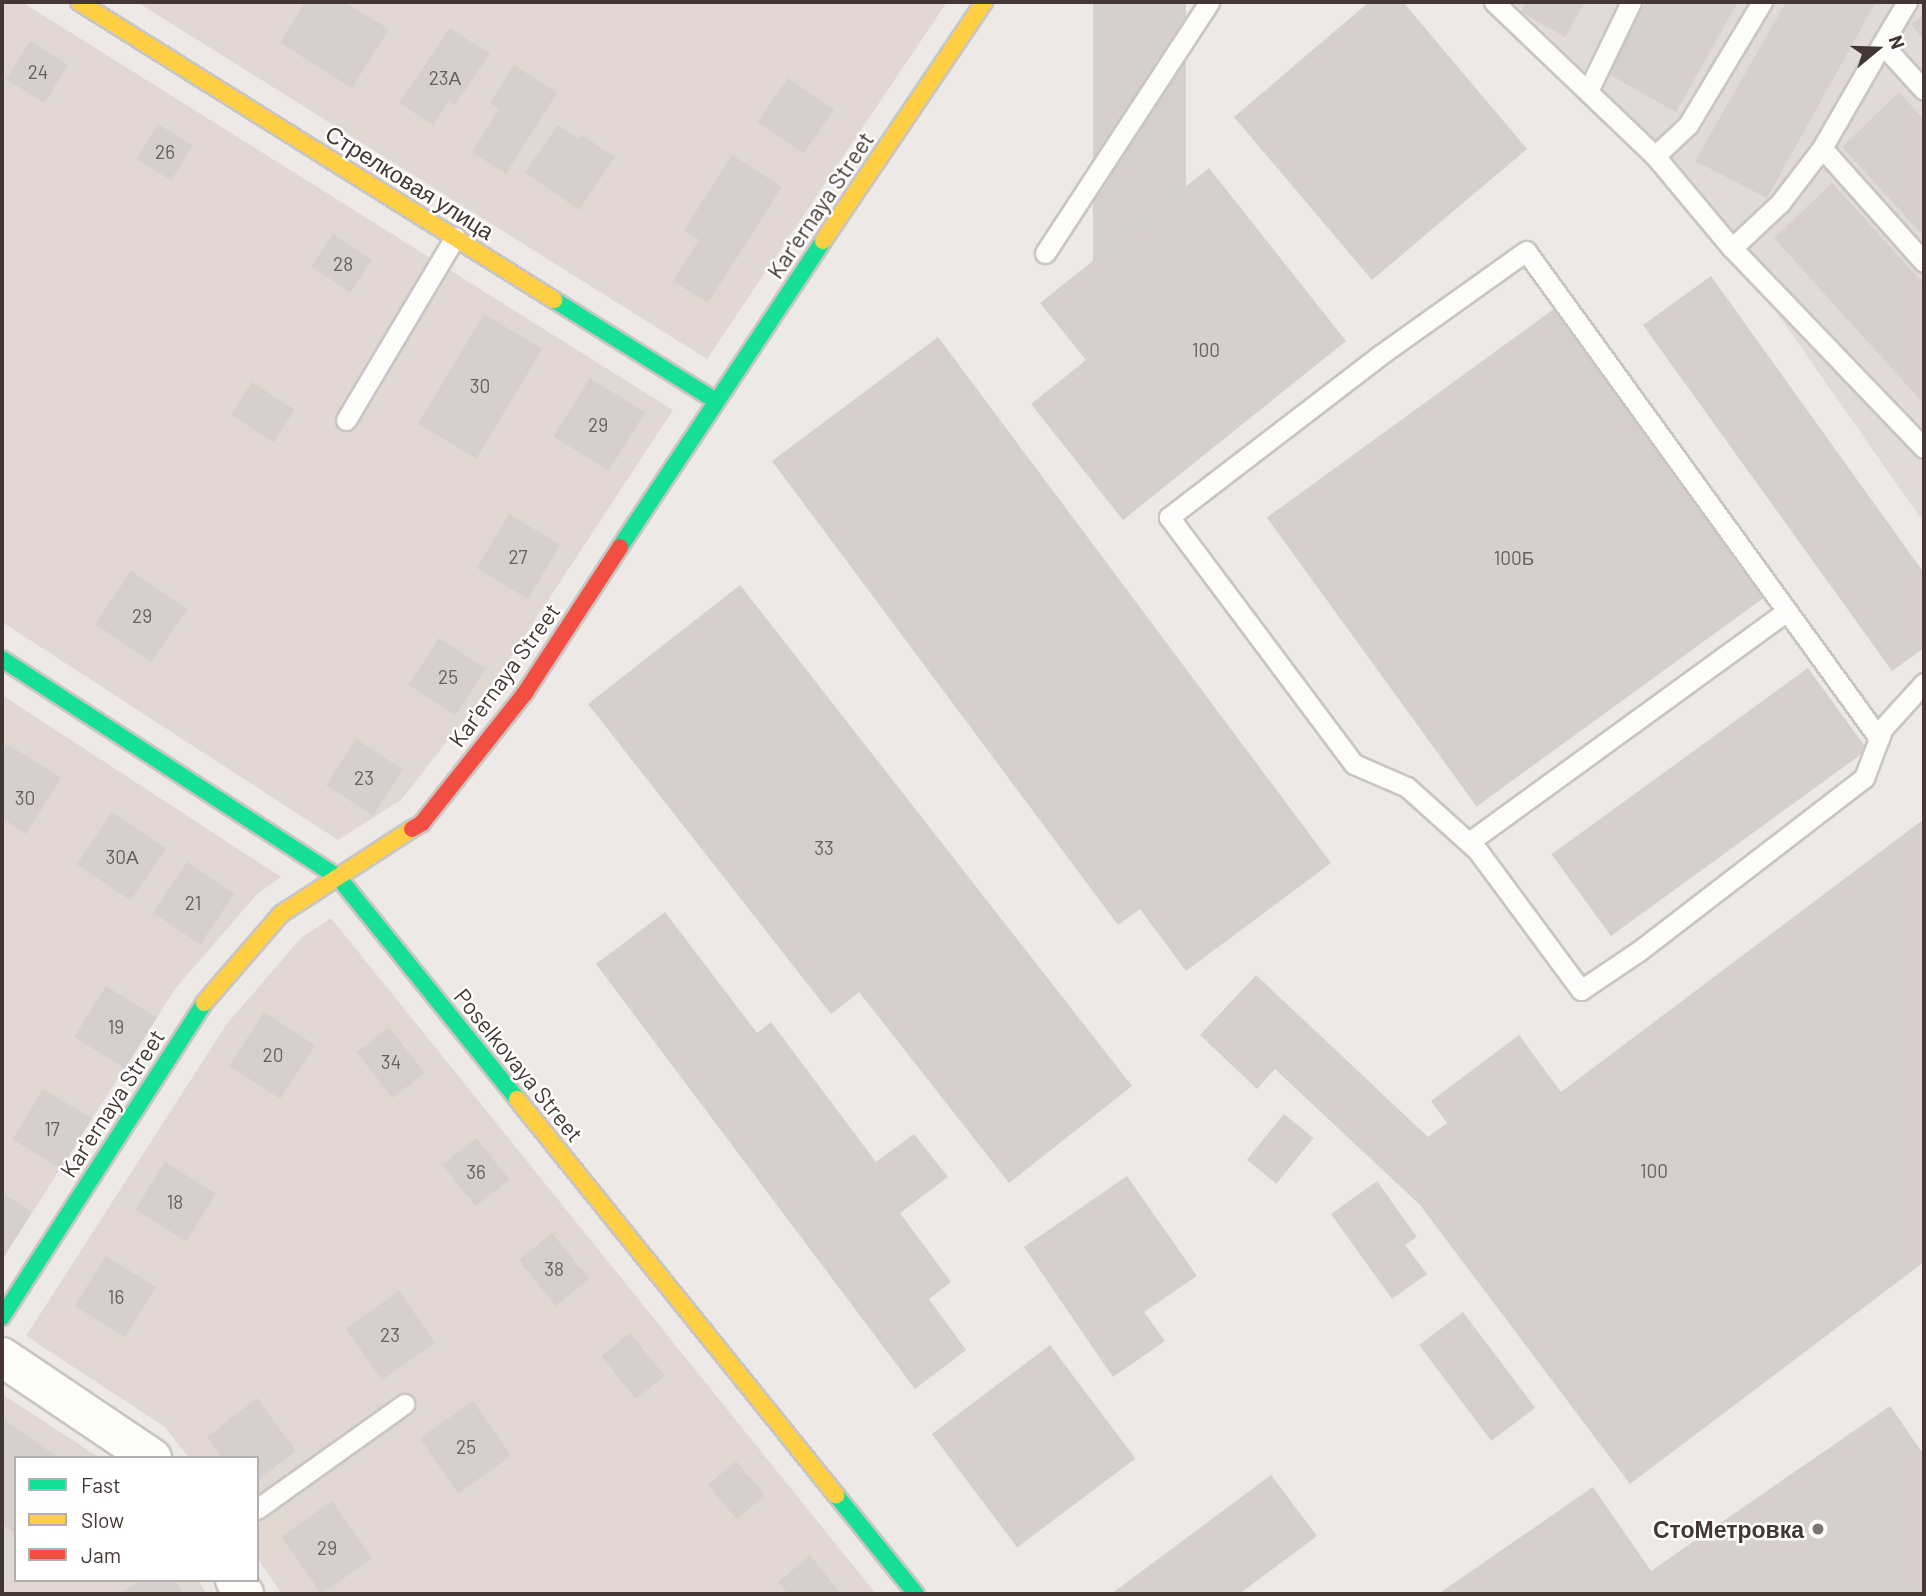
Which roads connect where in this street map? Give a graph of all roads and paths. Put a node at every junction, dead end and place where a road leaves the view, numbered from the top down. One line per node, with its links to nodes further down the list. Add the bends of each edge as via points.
1 (79, 2): 13 (street, Стрелковая улица)
2 (984, 2): 17 (street, Kar'ernaya Street)
3 (1209, 2): 15 (lane)
4 (1494, 2): 10 (lane)
5 (1631, 2): 10 (lane)
6 (1762, 2): 12 (lane, via 1688,125)
7 (1907, 2): 8 (lane)
8 (1882, 44): 9 (lane); 11 (lane)
9 (1924, 90)
10 (1588, 91): 12 (lane)
11 (1822, 148): 14 (lane, via 1780,203); 16 (lane)
12 (1655, 156): 14 (lane)
13 (455, 237): 17 (street, Стрелковая улица); 18 (lane)
14 (1732, 248): 19 (lane)
15 (1045, 253)
16 (1924, 262)
17 (716, 401): 25 (street, Kar'ernaya Street, via 525,693 422,823)
18 (346, 419)
19 (1924, 448)
20 (1787, 611): 23 (lane); 24 (lane); 24 (lane, via 1526,251 1391,348 1169,517 1354,764 1407,787)
21 (2, 659): 25 (street, Poselkovaya Street)
22 (1924, 683): 23 (lane)
23 (1879, 738): 24 (lane, via 1864,778 1639,951 1581,990)
24 (1469, 842)
25 (338, 877): 26 (street, Kar'ernaya Street, via 281,914 201,1006); 31 (street, Poselkovaya Street)
26 (2, 1317)
27 (2, 1357): 29 (street)
28 (404, 1404): 30 (lane)
29 (149, 1456)
30 (259, 1508)
31 (916, 1594)

